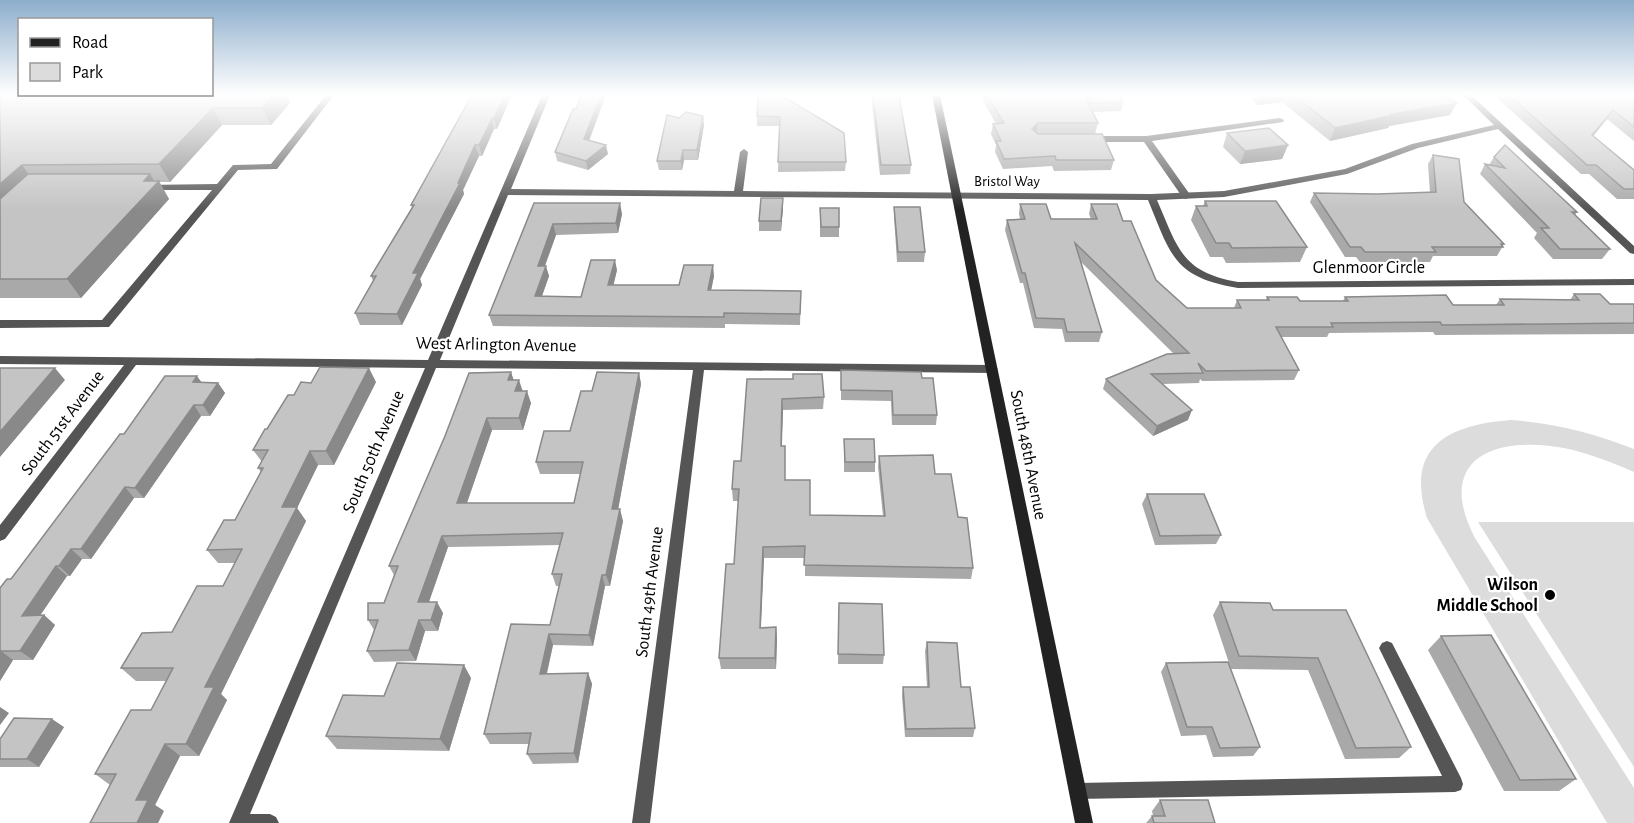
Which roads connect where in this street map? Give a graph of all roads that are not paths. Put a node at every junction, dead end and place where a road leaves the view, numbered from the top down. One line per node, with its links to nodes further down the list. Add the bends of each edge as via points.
1 (300, 133): 11 (street, via 274,167 236,167)
2 (529, 133): 12 (street, South 50th Avenue)
3 (944, 133): 14 (street, South 48th Avenue)
4 (1185, 133): 8 (street)
5 (1469, 133): 15 (street, Bristol Way, via 1415,146 1347,171 1224,194)
6 (1508, 133): 17 (street)
7 (1080, 139): 8 (street)
8 (1146, 139): 15 (street)
9 (744, 152): 13 (street)
10 (140, 187): 11 (street)
11 (219, 187): 19 (street, via 105,324)
12 (504, 192): 13 (street, Bristol Way); 22 (street, South 50th Avenue)
13 (738, 193): 14 (street, Bristol Way)
14 (957, 196): 16 (street, Bristol Way); 24 (street, South 48th Avenue)
15 (1186, 196): 16 (street, Bristol Way)
16 (1151, 197): 18 (street, Glenmoor Circle, via 1180,262 1191,272 1218,283)
17 (1634, 251)
18 (1634, 282)
19 (0, 324)
20 (0, 360): 21 (street, West Arlington Avenue)
21 (133, 361): 22 (street, West Arlington Avenue); 25 (street, South 51st Avenue)
22 (431, 362): 23 (street, West Arlington Avenue); 28 (street, South 50th Avenue)
23 (699, 366): 24 (street, West Arlington Avenue); 30 (street, South 49th Avenue)
24 (992, 369): 27 (street, South 48th Avenue)
25 (0, 535)
26 (1387, 648): 27 (street, via 1455,784)
27 (1077, 791): 31 (street, South 48th Avenue)
28 (238, 823): 29 (street)
29 (270, 823)
30 (641, 823)
31 (1084, 823)

